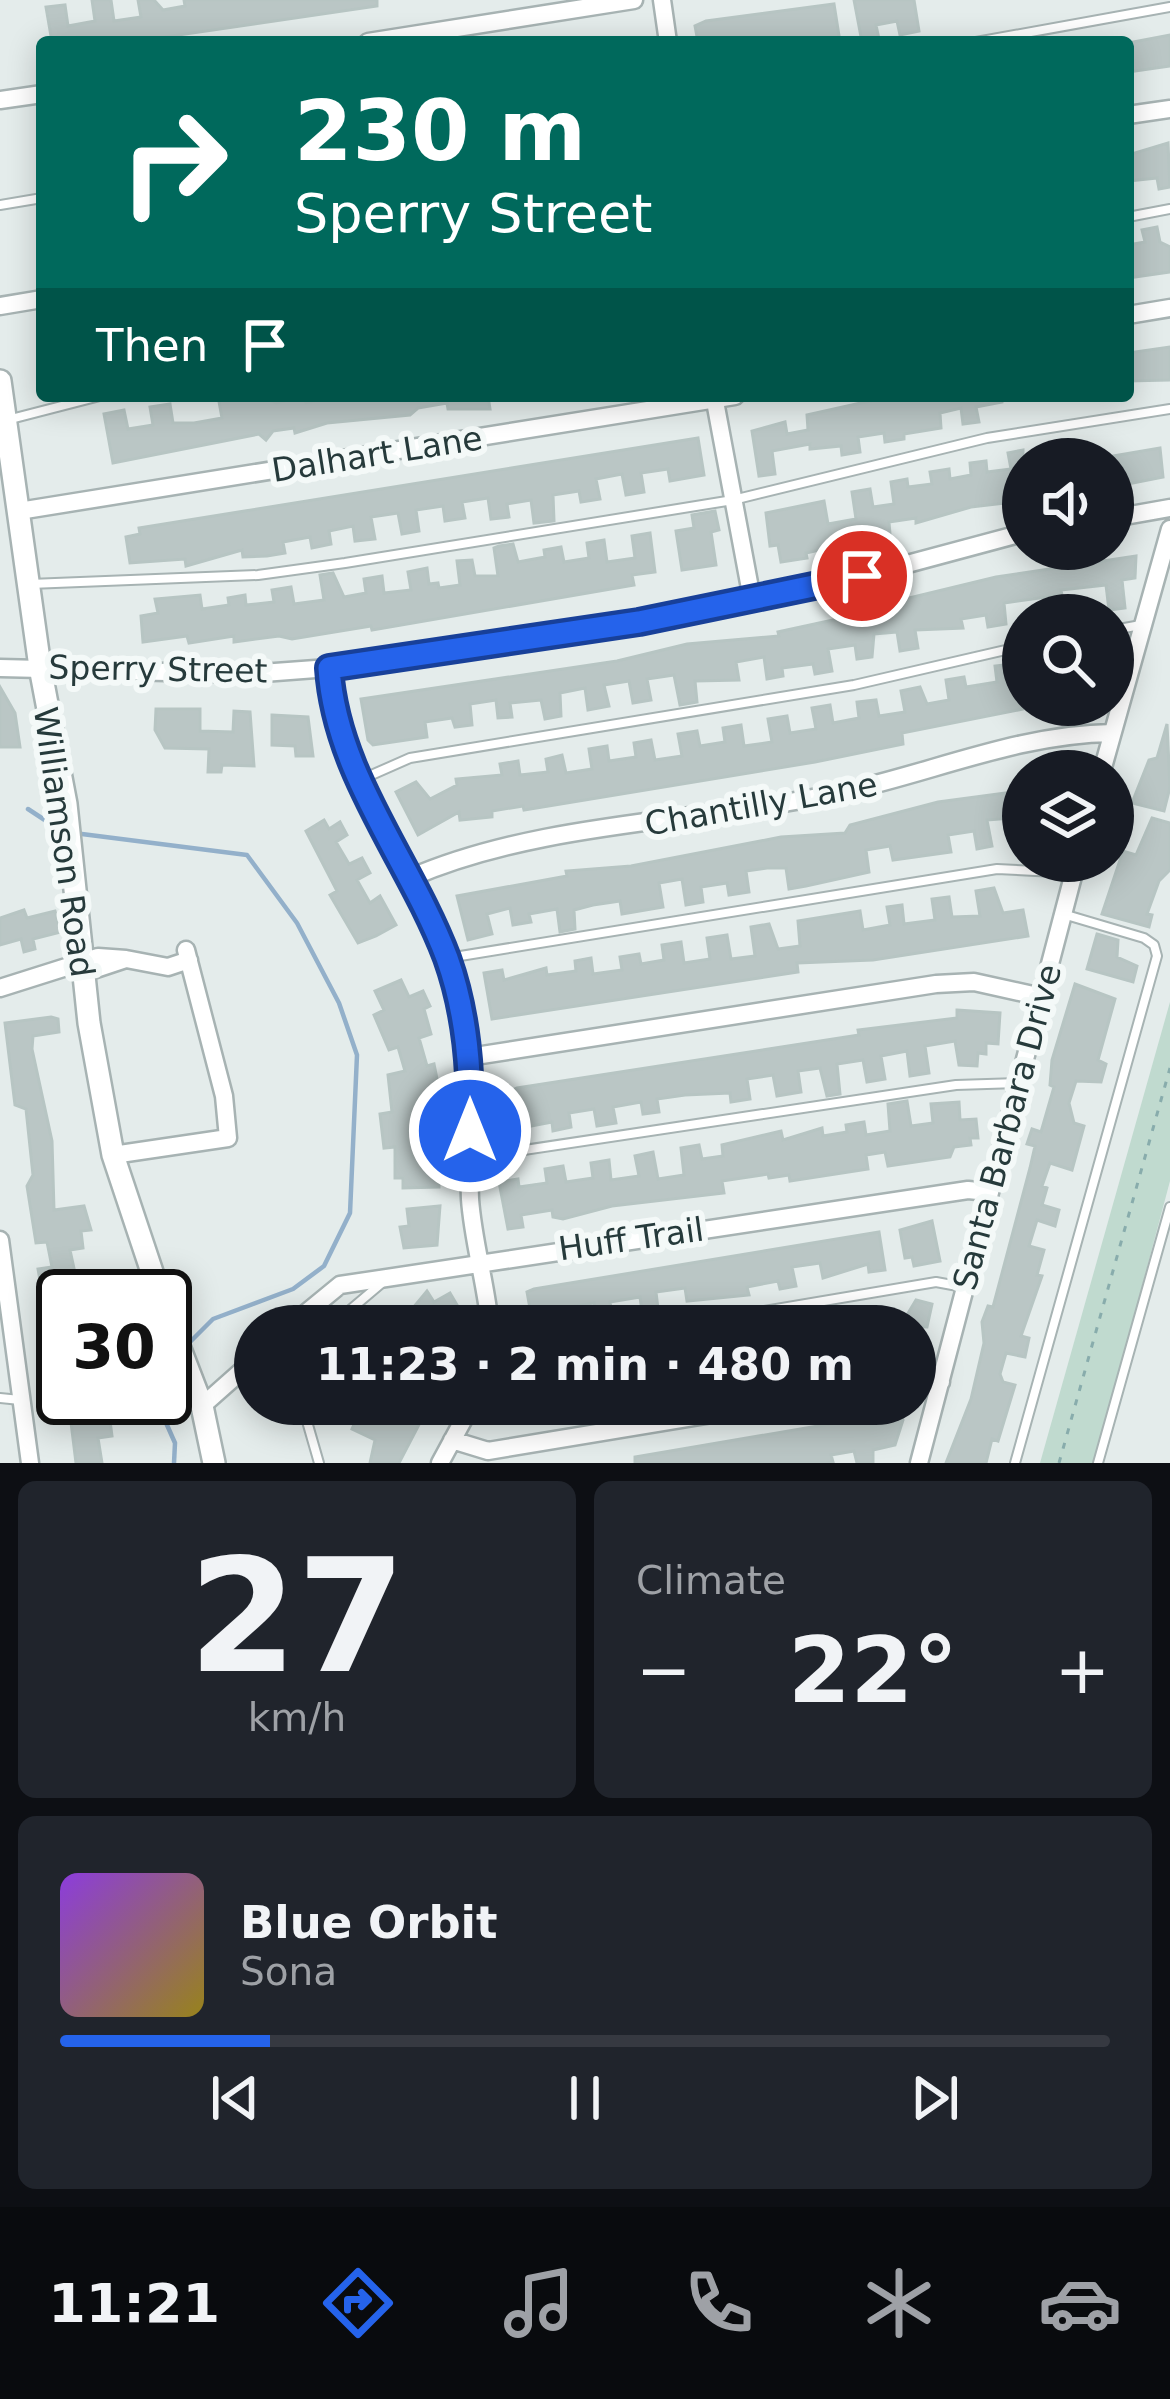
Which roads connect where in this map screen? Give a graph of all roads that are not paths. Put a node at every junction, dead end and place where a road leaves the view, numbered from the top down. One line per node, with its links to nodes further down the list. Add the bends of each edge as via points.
1 (634, 0): 4 (street)
2 (662, 0): 5 (street)
3 (1170, 7): 6 (lane)
4 (406, 36)
5 (667, 36)
6 (1009, 36)
7 (36, 95): 8 (street)
8 (0, 100)
9 (1170, 109): 10 (street)
10 (1134, 115)
11 (36, 199): 12 (lane)
12 (0, 205)
13 (1170, 208): 14 (lane)
14 (1134, 216)
15 (36, 300): 16 (street)
16 (0, 306)
17 (1170, 308): 18 (street)
18 (1134, 314)
19 (0, 381): 24 (street, Williamson Road)
20 (76, 402): 24 (lane)
21 (690, 402): 27 (street, Dalhart Lane)
22 (715, 402): 25 (street)
23 (1170, 409): 25 (lane, via 987,438)
24 (6, 420): 27 (street, Williamson Road)
25 (733, 500): 31 (lane, via 258,575); 32 (street)
26 (1170, 508): 28 (street)
27 (19, 512): 31 (street, Williamson Road)
28 (1134, 514)
29 (1170, 529): 33 (street)
30 (1002, 539): 32 (street, Sperry Street)
31 (29, 584): 36 (street, Williamson Road)
32 (752, 599): 38 (street, Sperry Street)
33 (1145, 625): 34 (lane); 39 (street)
34 (1134, 627)
35 (1002, 651): 41 (lane, via 854,686 410,758)
36 (40, 667): 37 (street, Sperry Street); 38 (street, Sperry Street, via 213,674); 47 (street, Williamson Road, via 66,804)
37 (0, 668)
38 (329, 668): 41 (street, via 339,733)
39 (1112, 733): 40 (street); 43 (street, Chantilly Lane, via 1003,747 841,793 495,849)
40 (1108, 750)
41 (359, 781): 43 (street)
42 (1002, 869): 46 (lane)
43 (410, 878): 46 (street)
44 (1071, 882): 45 (street, Santa Barbara Drive)
45 (1063, 914): 49 (street, Santa Barbara Drive); 82 (lane, via 1144,938 1157,956)
46 (447, 959): 50 (street)
47 (80, 967): 48 (street); 52 (street, Williamson Road); 52 (street, via 126,959 168,967 188,955 224,1096 228,1138)
48 (0, 988)
49 (1042, 997): 50 (street, via 974,982 936,984); 51 (street, Santa Barbara Drive)
50 (469, 1057): 53 (street)
51 (1019, 1083): 53 (lane, via 956,1085); 54 (street, Santa Barbara Drive)
52 (113, 1154): 59 (street, Williamson Road)
53 (470, 1159): 57 (street)
54 (988, 1192): 57 (street, Huff Trail); 61 (street, Santa Barbara Drive)
55 (1170, 1207): 83 (lane)
56 (0, 1240): 58 (street)
57 (479, 1261): 60 (street, Huff Trail); 64 (street)
58 (2, 1264): 72 (street)
59 (151, 1269)
60 (388, 1277): 62 (street, Huff Trail, via 340,1285); 63 (lane)
61 (964, 1287): 65 (lane, via 936,1282); 69 (street, Santa Barbara Drive)
62 (316, 1305)
63 (355, 1305)
64 (486, 1305)
65 (800, 1305)
66 (234, 1373): 70 (street)
67 (192, 1380): 70 (street)
68 (936, 1382): 69 (street)
69 (941, 1382): 81 (street, Santa Barbara Drive)
70 (198, 1396): 78 (street)
71 (0, 1398): 72 (lane)
72 (21, 1400): 77 (street)
73 (308, 1425): 79 (lane)
74 (460, 1425): 76 (street)
75 (645, 1425): 76 (street, via 488,1451)
76 (452, 1440): 80 (street)
77 (30, 1463)
78 (214, 1463)
79 (319, 1463)
80 (440, 1463)
81 (919, 1463)
82 (1015, 1463)
83 (1098, 1463)

